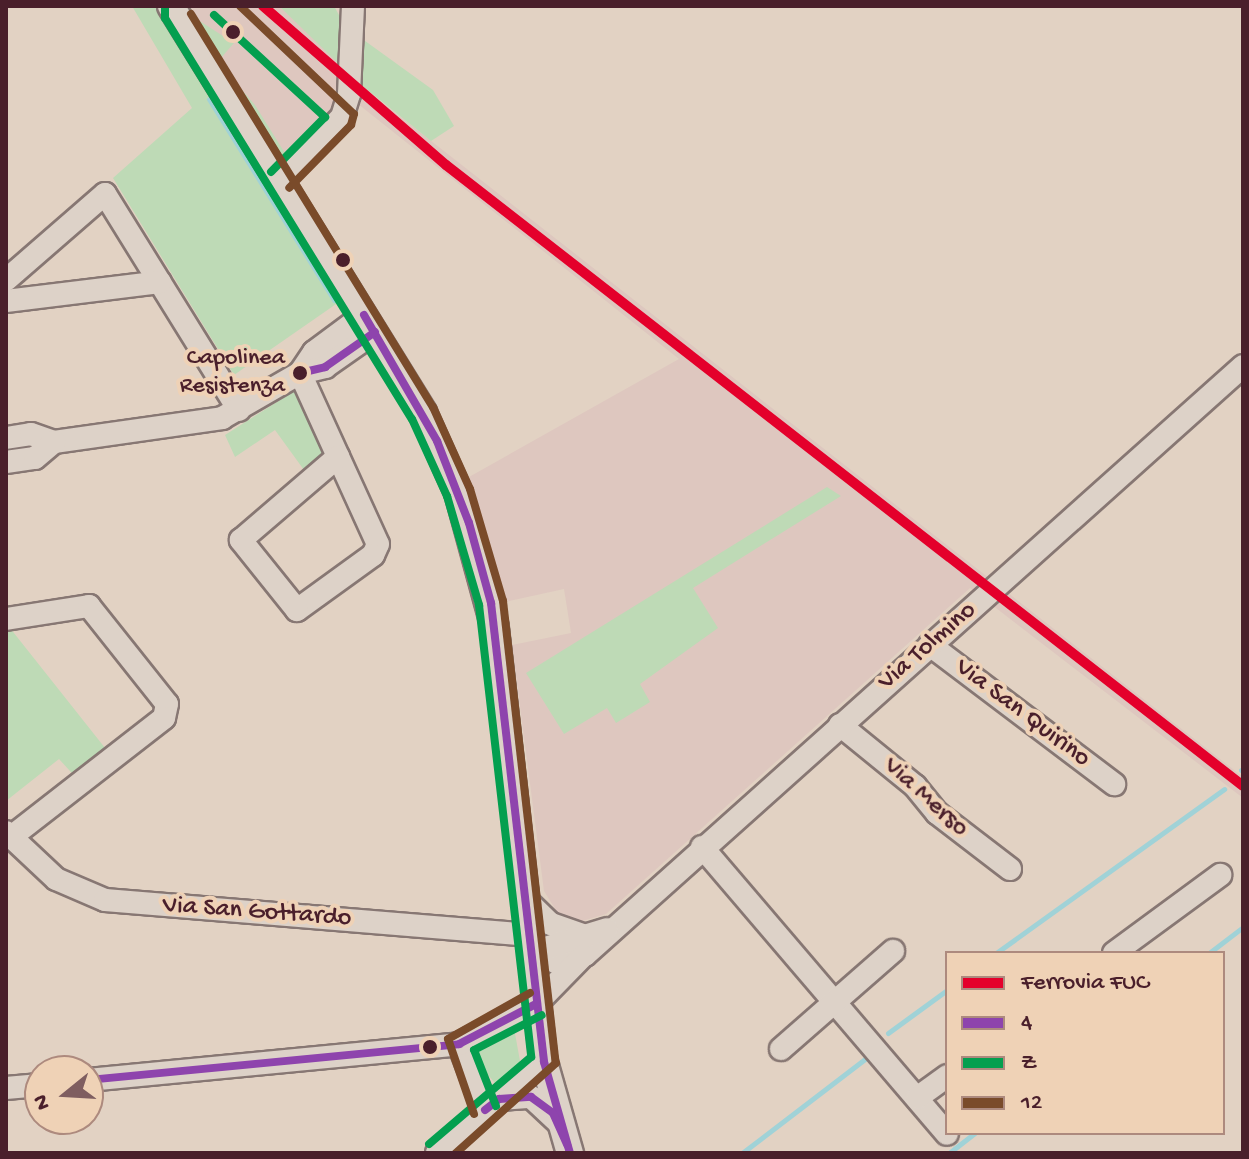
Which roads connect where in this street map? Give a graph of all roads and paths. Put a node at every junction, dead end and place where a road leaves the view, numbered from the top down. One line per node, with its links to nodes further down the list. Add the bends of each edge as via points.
1 (171, 6): 3 (main road)
2 (353, 6): 3 (street, via 349,94 342,117)
3 (280, 180): 7 (main road)
4 (6, 280): 5 (street, via 105,194)
5 (160, 282): 6 (street); 10 (street)
6 (6, 301)
7 (369, 324): 9 (street, via 314,352); 23 (main road, via 437,441 482,568 501,660)
8 (1243, 366): 16 (street, Via Tolmino)
9 (300, 373): 10 (street); 13 (street)
10 (239, 410): 12 (street, via 212,420)
11 (6, 438): 12 (street, via 31,434)
12 (54, 442): 14 (street, via 35,458)
13 (338, 457): 13 (street, via 242,537 242,545 297,610 377,548)
14 (6, 462)
15 (6, 619): 19 (street, via 89,606 165,698 168,709 164,718)
16 (930, 645): 17 (street, Via Tolmino); 18 (street, Via San Quirino)
17 (840, 725): 20 (street, Via Tolmino); 21 (street, Via Merso, via 915,786 937,813)
18 (1114, 784)
19 (9, 834): 24 (street, Via San Gottardo, via 56,879 105,900)
20 (702, 847): 25 (street, Via Tolmino); 28 (street)
21 (1010, 869)
22 (1220, 875): 27 (street)
23 (529, 903): 24 (main road); 25 (street)
24 (532, 944): 25 (street, Via Tolmino); 29 (main road)
25 (586, 946): 29 (street, Via Tolmino)
26 (893, 951): 28 (street)
27 (1117, 951)
28 (835, 1002): 31 (street); 35 (street)
29 (536, 1004): 30 (street, Via Tolmino); 32 (main road)
30 (459, 1044): 34 (street); 36 (street)
31 (781, 1049)
32 (544, 1062): 36 (street); 37 (main road)
33 (945, 1077): 35 (street)
34 (104, 1078)
35 (917, 1098): 38 (street)
36 (492, 1104): 37 (street, via 531,1097); 39 (street)
37 (561, 1125): 40 (main road)
38 (945, 1132)
39 (437, 1153)
40 (570, 1153)

